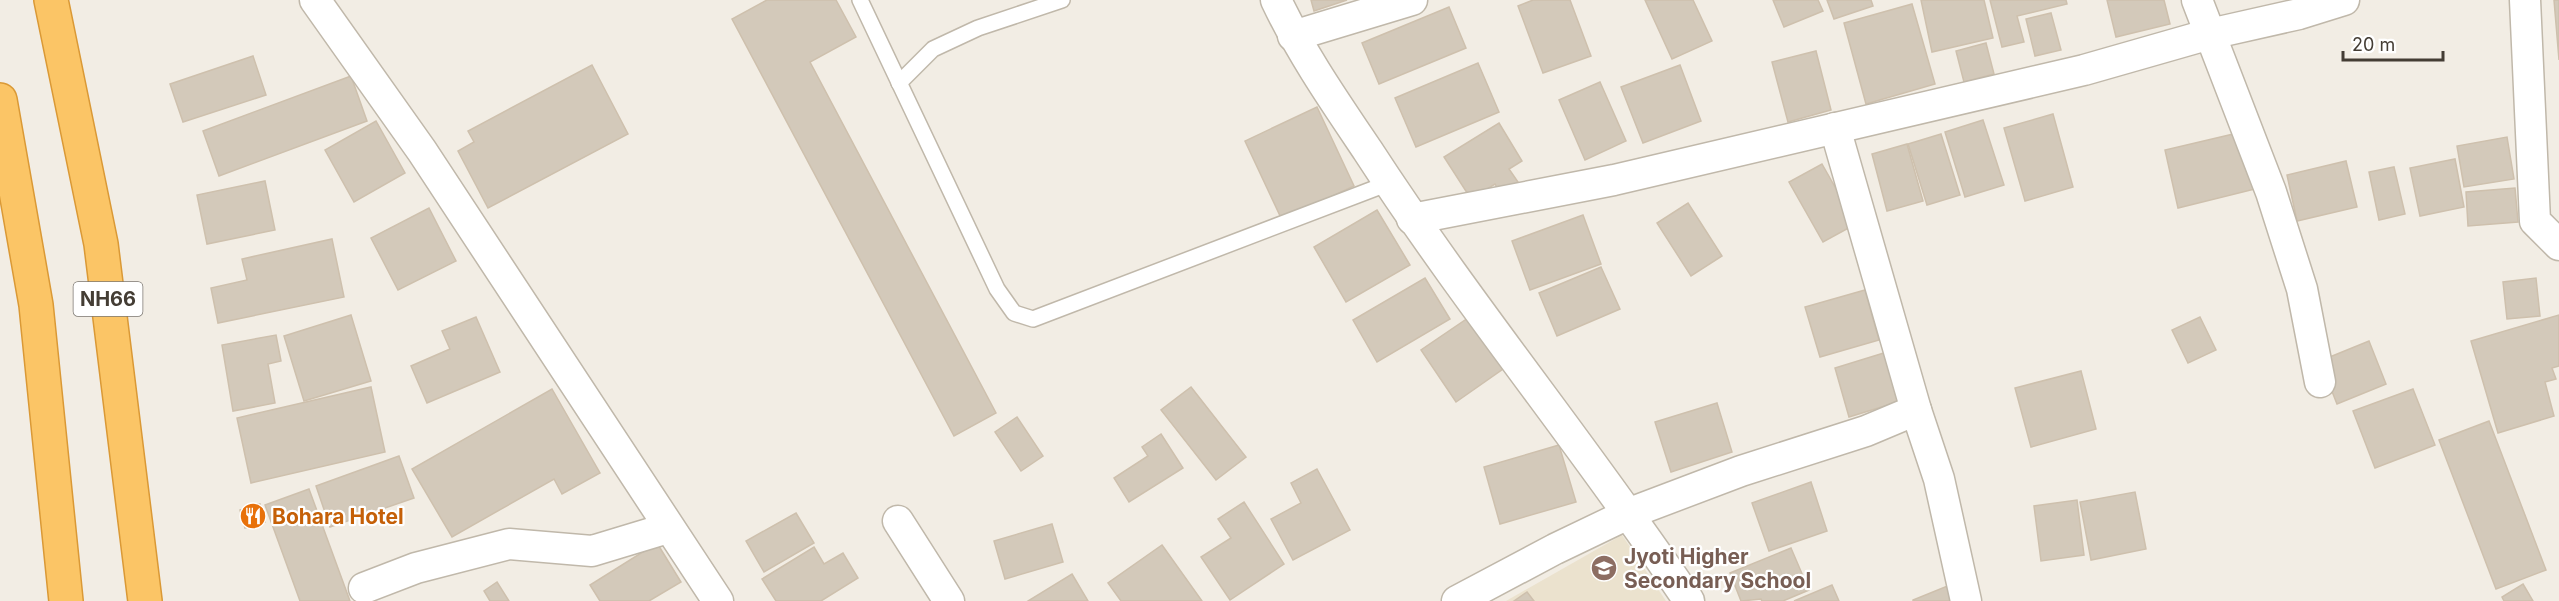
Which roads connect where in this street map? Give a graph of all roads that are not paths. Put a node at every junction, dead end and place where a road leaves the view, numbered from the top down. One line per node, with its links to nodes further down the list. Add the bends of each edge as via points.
1 (51, 0): 26 (highway, NH66, via 101,244)
2 (315, 0): 23 (street, via 422,151)
3 (860, 0): 12 (lane)
4 (1062, 0): 12 (lane, via 978,28 933,49)
5 (1276, 0): 11 (street)
6 (1412, 0): 11 (street)
7 (2197, 0): 10 (street)
8 (2344, 0): 10 (street)
9 (2525, 0): 18 (street, via 2535,221)
10 (2210, 34): 14 (street, via 2084,70); 19 (street, via 2271,192 2298,278)
11 (1293, 36): 16 (street)
12 (899, 83): 16 (lane, via 997,289 1014,313 1033,319)
13 (0, 100): 15 (highway)
14 (1835, 128): 17 (street, via 1614,180); 20 (street)
15 (5, 160): 25 (highway, via 36,305)
16 (1389, 183): 17 (street)
17 (1412, 219): 21 (street)
18 (2559, 245)
19 (2320, 382)
20 (1916, 411): 21 (street); 31 (street, via 1939,479)
21 (1630, 513): 29 (street); 30 (street)
22 (898, 521): 28 (street)
23 (668, 528): 24 (street, via 592,551 509,544 416,568); 27 (street)
24 (364, 588)
25 (66, 601)
26 (145, 601)
27 (718, 601)
28 (949, 601)
29 (1457, 601)
30 (1689, 601)
31 (1966, 601)

